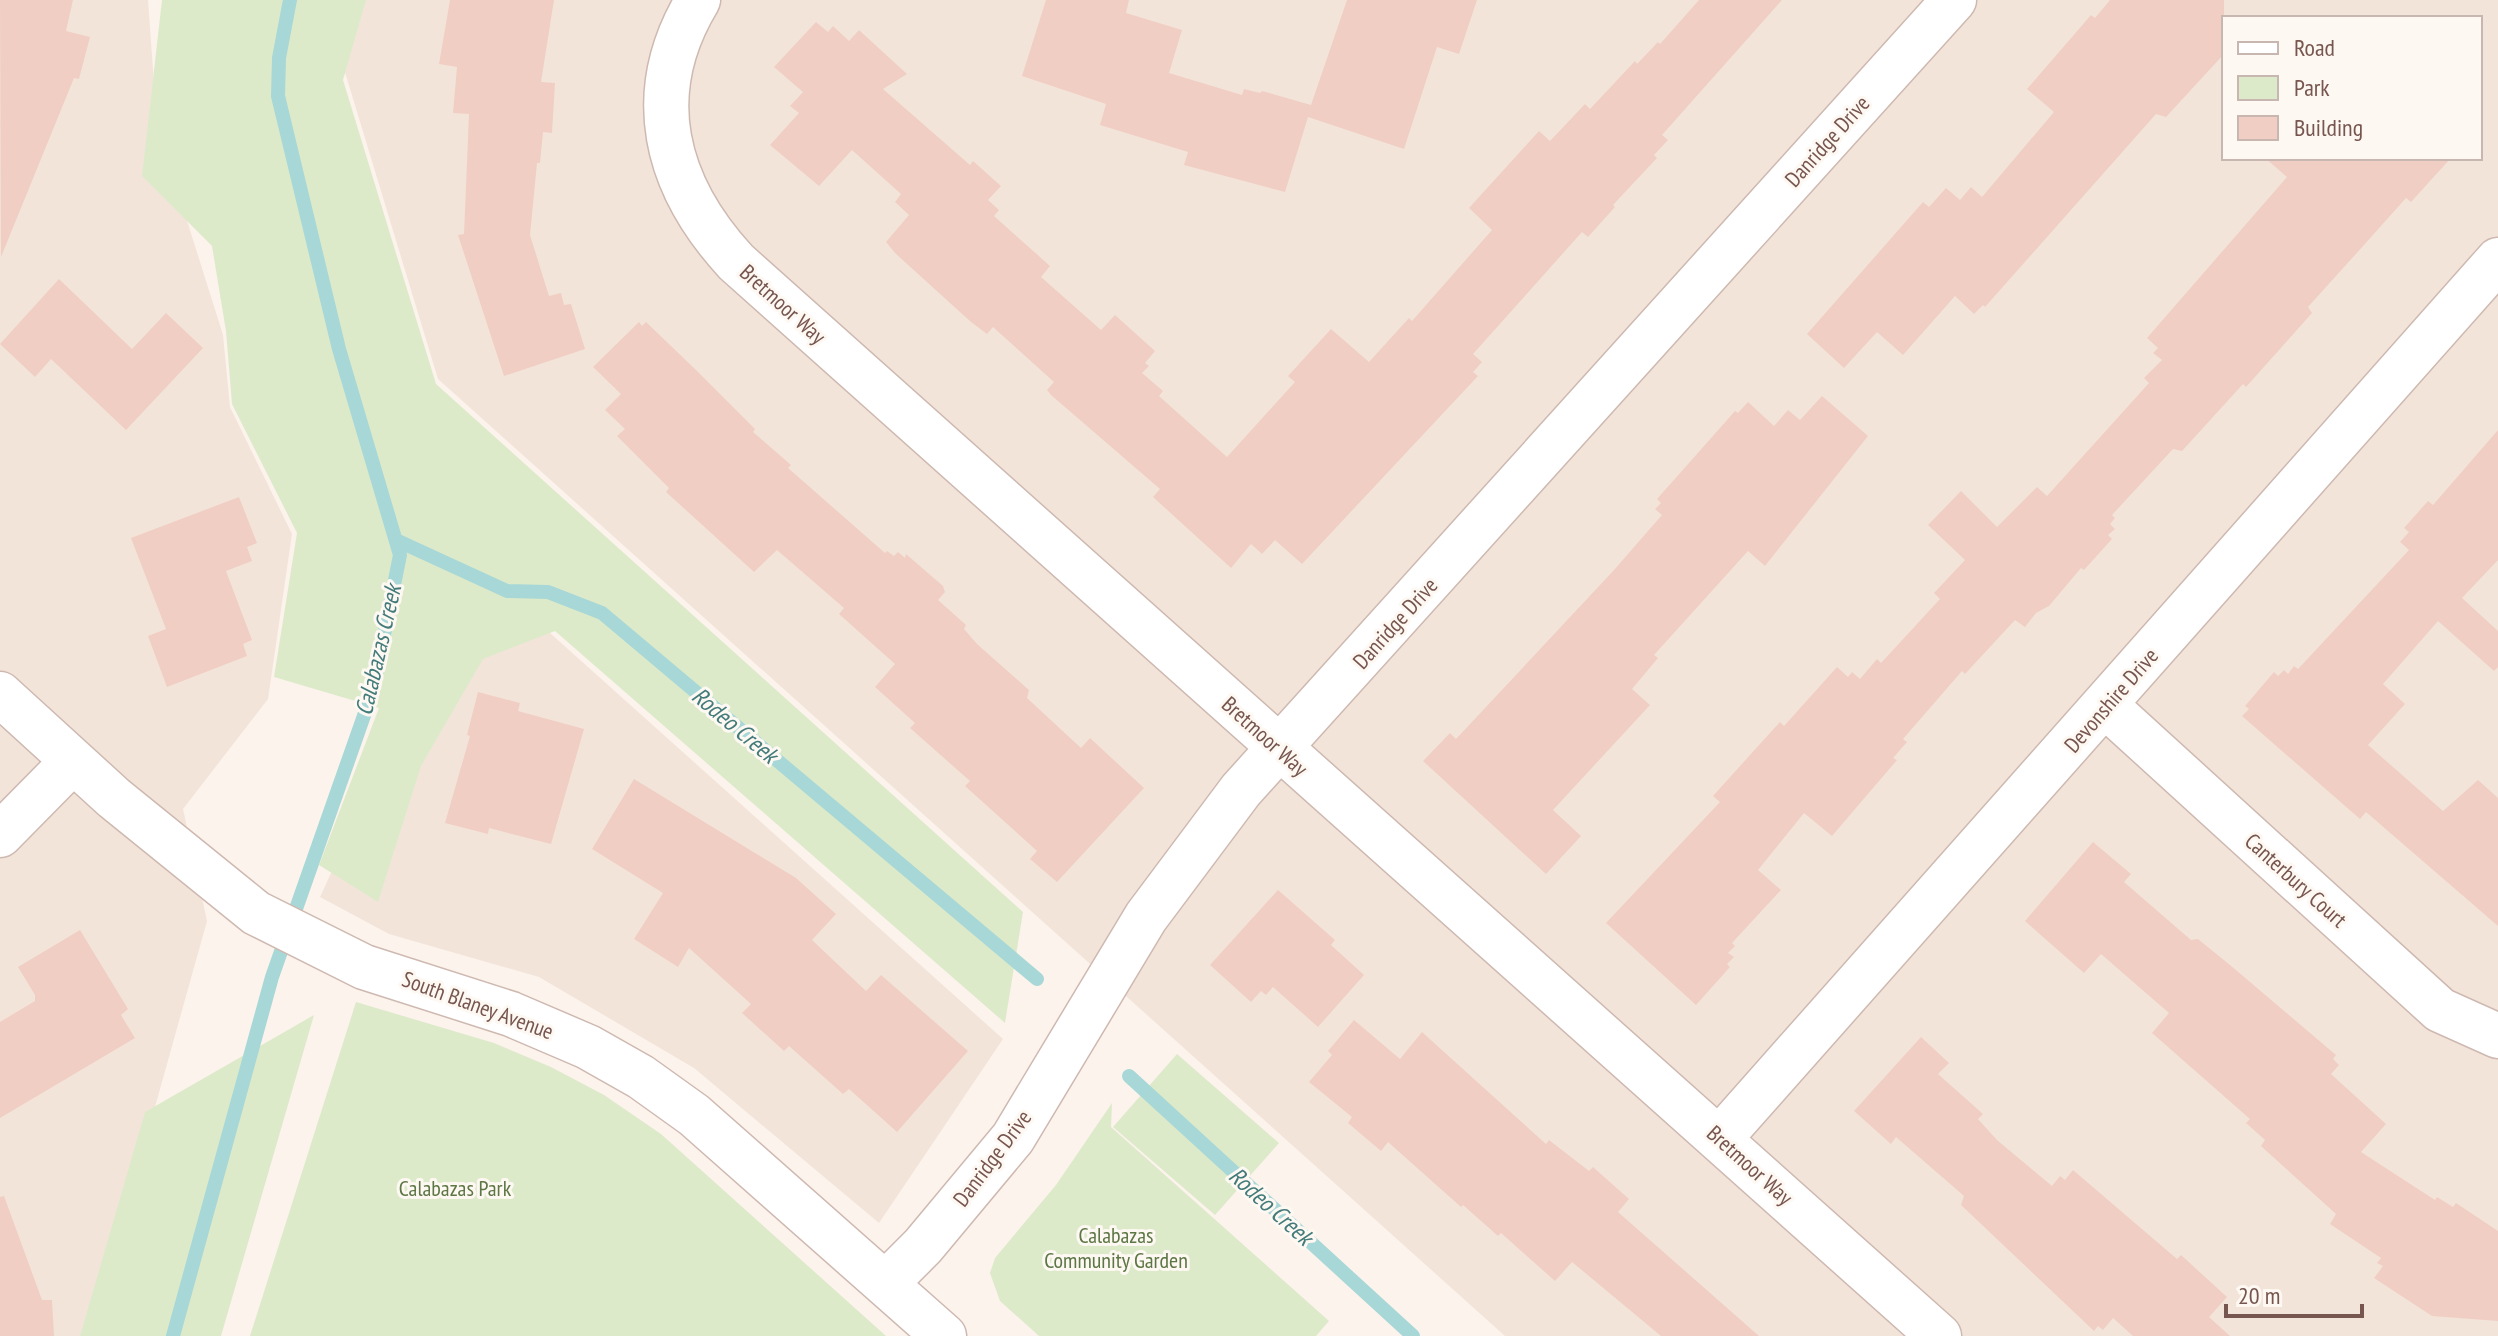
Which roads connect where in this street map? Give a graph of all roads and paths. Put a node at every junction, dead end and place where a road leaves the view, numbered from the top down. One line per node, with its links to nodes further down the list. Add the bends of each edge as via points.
1 (698, 0): 6 (street, Bretmoor Way, via 673,54 666,90 670,144 697,214 726,251)
2 (1954, 0): 6 (street, Danridge Drive)
3 (2498, 260): 5 (street, Devonshire Drive)
4 (0, 694): 7 (street, South Blaney Avenue)
5 (2106, 706): 9 (street, Canterbury Court, via 2440,1010); 10 (street, Devonshire Drive)
6 (1279, 749): 10 (street, Bretmoor Way); 11 (street, Danridge Drive, via 1241,790 1146,917 1013,1138)
7 (72, 762): 8 (street); 11 (street, South Blaney Avenue, via 256,913 364,967 511,1014 641,1077 694,1115)
8 (0, 835)
9 (2498, 1036)
10 (1720, 1138): 13 (street, Bretmoor Way)
11 (886, 1283): 12 (street, South Blaney Avenue)
12 (944, 1336)
13 (1939, 1336)

